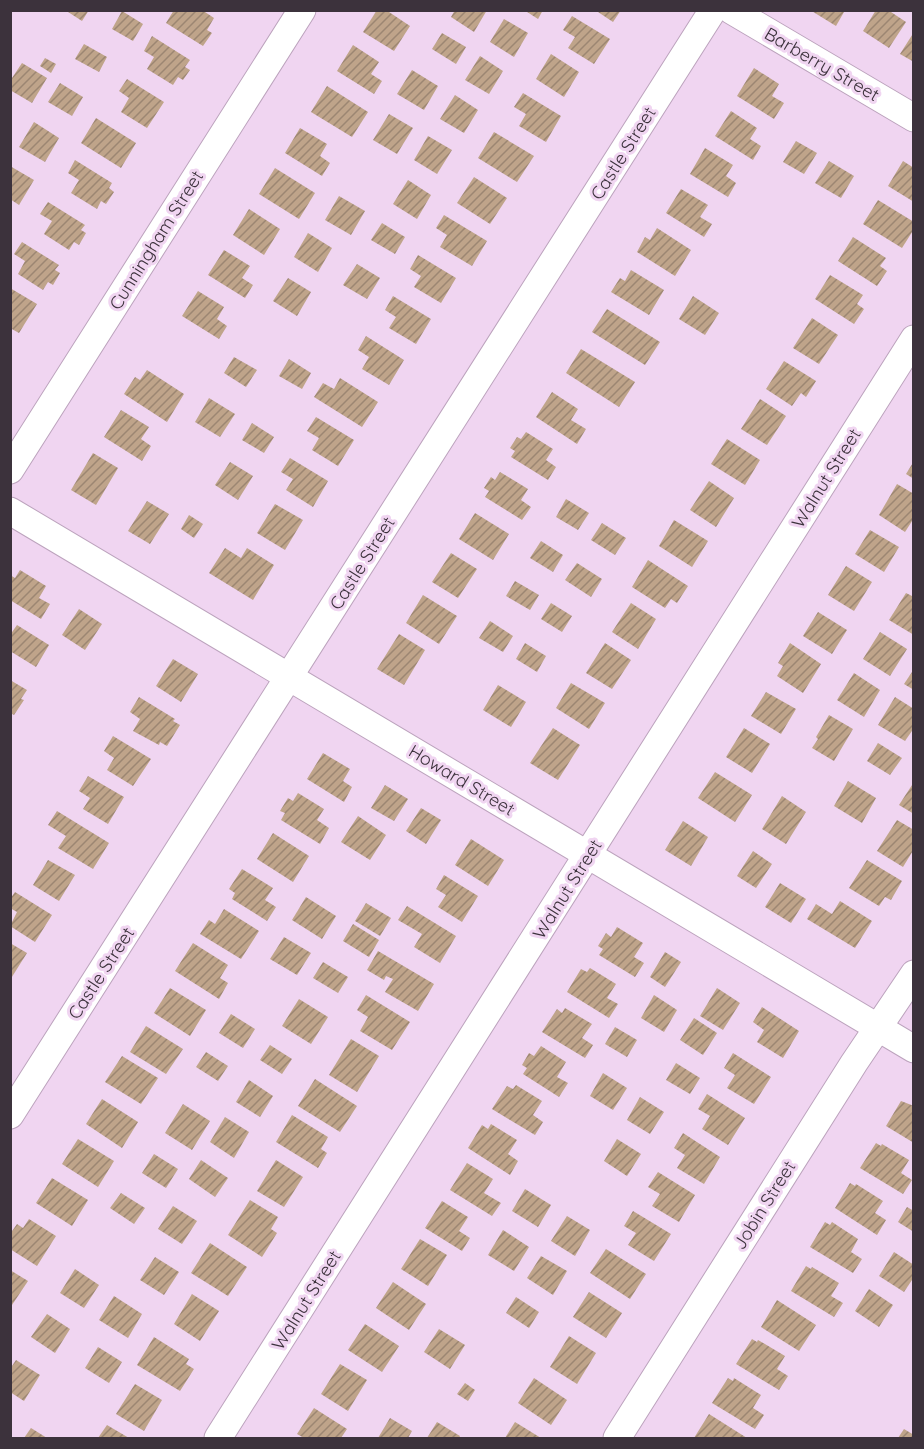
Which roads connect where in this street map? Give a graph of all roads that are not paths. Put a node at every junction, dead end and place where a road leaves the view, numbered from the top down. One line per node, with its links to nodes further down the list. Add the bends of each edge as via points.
1 (302, 10): 6 (street, Cunningham Street)
2 (713, 10): 8 (street, Castle Street)
3 (731, 10): 4 (street, Barberry Street)
4 (914, 117)
5 (914, 339): 9 (street, Walnut Street)
6 (10, 470)
7 (10, 511): 8 (street, Howard Street)
8 (289, 678): 9 (street, Howard Street); 13 (street, Castle Street)
9 (588, 855): 11 (street, Howard Street); 14 (street, Walnut Street)
10 (914, 974): 11 (street, Jobin Street)
11 (878, 1028): 12 (street, Howard Street); 15 (street, Jobin Street)
12 (914, 1049)
13 (10, 1115)
14 (218, 1438)
15 (617, 1438)

